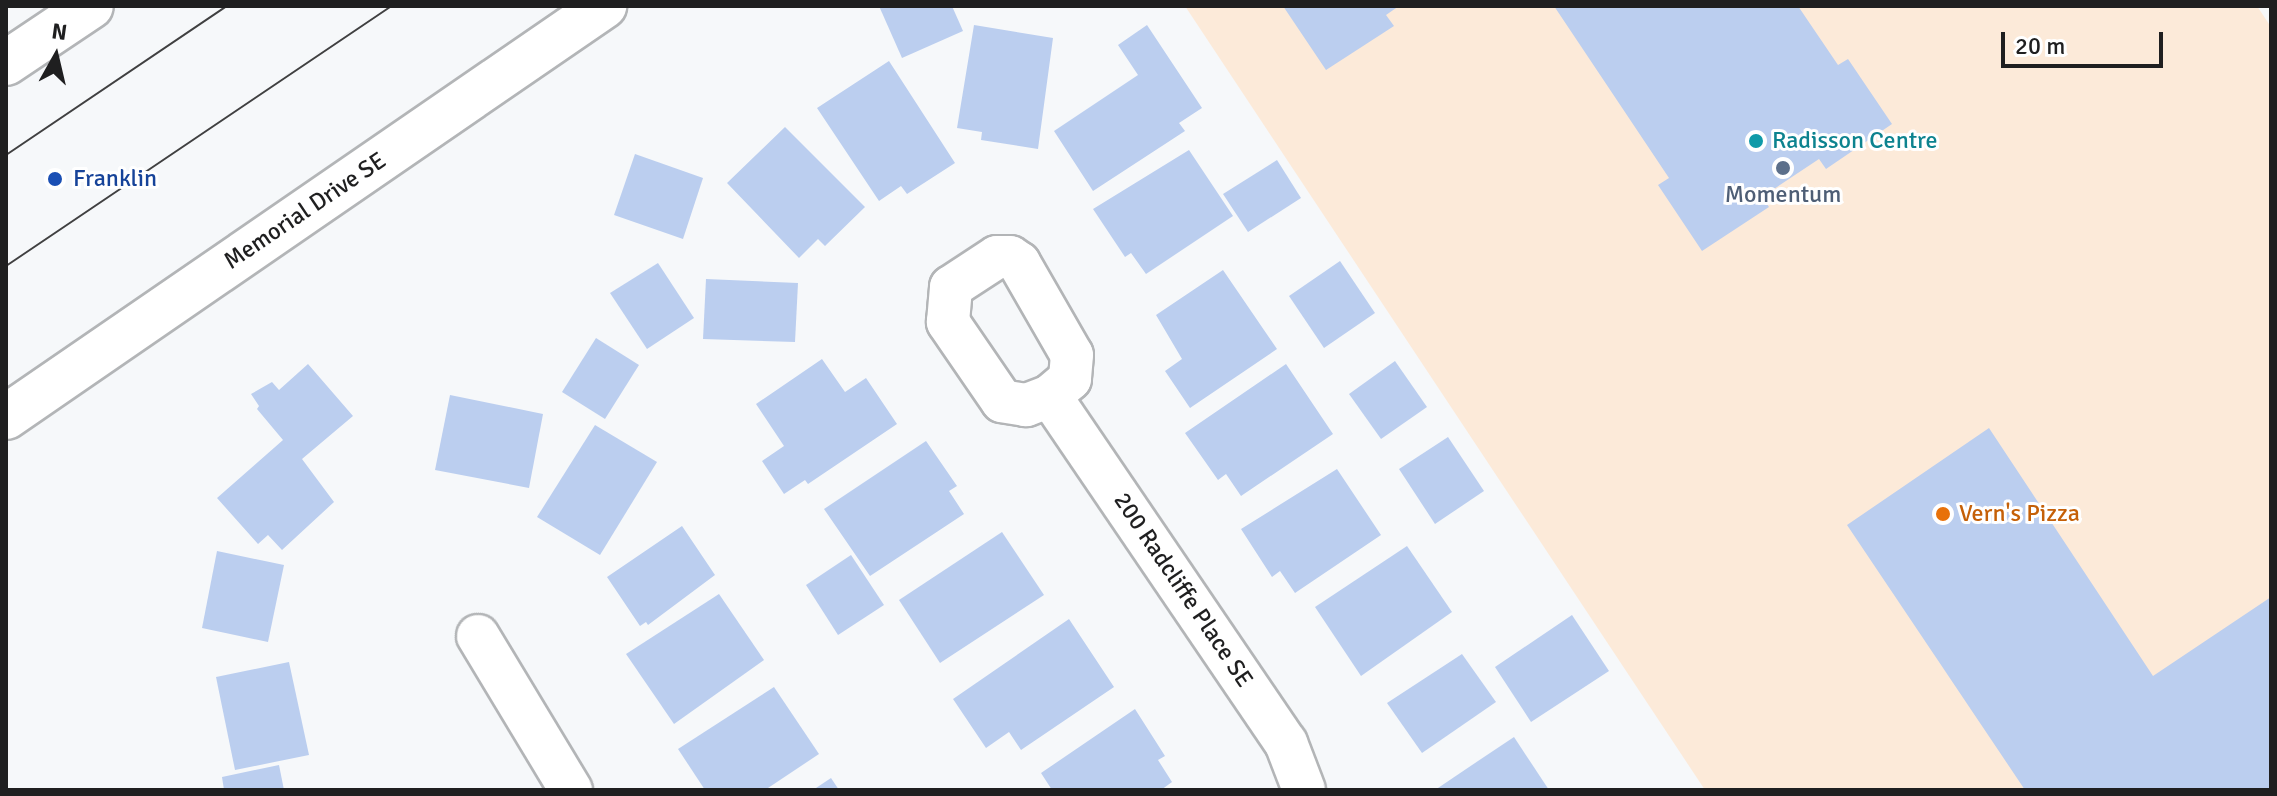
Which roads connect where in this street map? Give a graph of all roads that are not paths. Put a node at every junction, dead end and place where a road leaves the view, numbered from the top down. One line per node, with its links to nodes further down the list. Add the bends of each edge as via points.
1 (91, 6): 3 (main road)
2 (604, 6): 5 (main road, Memorial Drive SE)
3 (6, 63)
4 (1050, 396): 8 (street, 200 Radcliffe Place SE, via 1286,743)
5 (6, 417)
6 (478, 636): 7 (street)
7 (571, 790)
8 (1304, 790)

